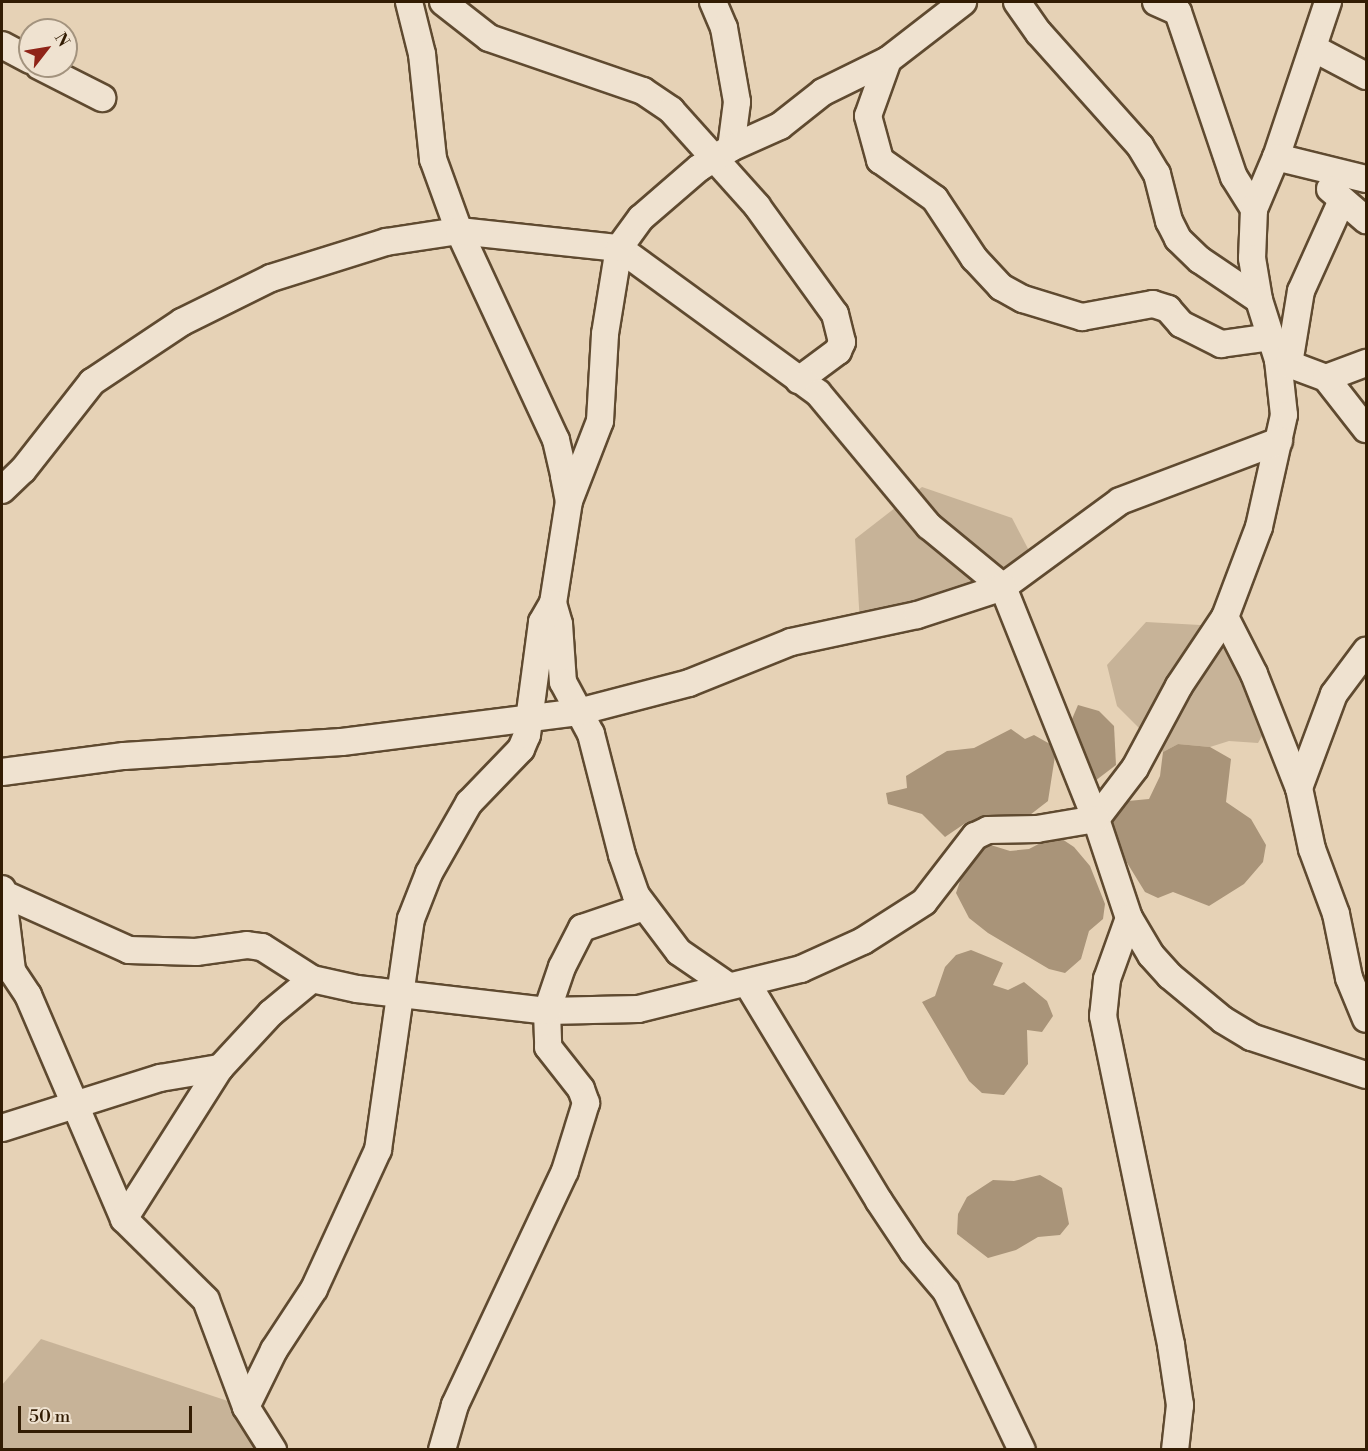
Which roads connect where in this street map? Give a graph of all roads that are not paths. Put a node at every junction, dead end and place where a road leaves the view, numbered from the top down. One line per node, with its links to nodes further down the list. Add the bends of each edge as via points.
1 (409, 2): 22 (street, via 422,54 433,159)
2 (443, 2): 15 (street, via 496,41 653,96)
3 (713, 2): 15 (street, via 724,28 737,102)
4 (963, 2): 11 (street)
5 (1017, 2): 24 (street, via 1052,48 1140,146 1157,174 1169,221 1178,239 1200,260)
6 (1328, 2): 9 (street)
7 (1171, 5): 20 (street, via 1234,177)
8 (2, 45): 10 (street)
9 (1313, 48): 12 (street); 16 (street)
10 (18, 54)
11 (888, 60): 15 (street, via 823,92 780,126); 25 (street, via 868,116 880,160 935,199 974,258 1001,287 1023,299 1083,317 1153,304 1168,309 1181,324 1221,344)
12 (1366, 76)
13 (63, 78): 14 (street)
14 (102, 98)
15 (723, 153): 23 (street, via 656,203); 28 (street, via 835,314 842,342 838,351)
16 (1276, 157): 17 (street); 20 (street)
17 (1305, 167): 18 (street); 19 (street)
18 (1362, 173)
19 (1342, 200): 21 (street); 25 (street, via 1301,291)
20 (1254, 209): 24 (street, via 1252,258)
21 (1366, 220)
22 (459, 231): 23 (street); 31 (street, via 386,242 271,278 182,322 93,382 23,470); 32 (street, via 556,440)
23 (619, 248): 28 (street); 32 (street, via 605,334 600,421)
24 (1259, 300): 25 (street)
25 (1279, 354): 27 (street); 30 (street, via 1284,415)
26 (1366, 363): 27 (street)
27 (1326, 378): 29 (street)
28 (799, 380): 33 (street, via 832,407 929,526)
29 (1366, 429)
30 (1279, 441): 33 (street, via 1120,501); 35 (street, via 1259,527)
31 (2, 490)
32 (569, 501): 34 (street)
33 (1003, 587): 37 (street, via 917,615 791,642 688,683); 41 (street)
34 (553, 603): 37 (street, via 559,624 563,682); 38 (street, via 542,622)
35 (1225, 617): 40 (street, via 1274,720); 41 (street, via 1179,686 1135,768)
36 (1366, 651): 40 (street, via 1334,694)
37 (578, 712): 38 (street); 43 (street, via 591,734 622,855)
38 (528, 719): 39 (street, via 342,742 124,756); 48 (street, via 521,749 469,803 429,873 411,919)
39 (2, 772)
40 (1299, 788): 50 (street, via 1312,849 1336,914 1349,978)
41 (1096, 819): 44 (street); 47 (street, via 1037,829 988,830 975,836 936,890 902,919 821,961)
42 (2, 892): 45 (street); 46 (street, via 129,951 196,952 254,946)
43 (644, 907): 47 (street, via 679,952); 49 (street, via 582,928 562,967)
44 (1130, 918): 52 (street, via 1151,955 1170,976 1223,1020 1282,1050); 60 (street, via 1107,979 1103,1016 1171,1346 1180,1405)
45 (7, 964): 53 (street, via 28,995)
46 (312, 978): 48 (street, via 357,989); 51 (street, via 271,1013)
47 (737, 984): 49 (street, via 638,1009); 59 (street, via 775,1024 879,1201 913,1252 946,1291)
48 (401, 993): 49 (street); 56 (street, via 378,1150 314,1289 274,1350)
49 (547, 1011): 58 (street, via 548,1047 581,1089 586,1103 565,1171 460,1394)
50 (1366, 1019)
51 (220, 1068): 53 (street, via 160,1078); 55 (street)
52 (1366, 1075)
53 (76, 1105): 54 (street); 55 (street)
54 (2, 1128)
55 (124, 1219): 56 (street, via 206,1299)
56 (246, 1407): 57 (street)
57 (273, 1449)
58 (442, 1449)
59 (1022, 1449)
60 (1175, 1449)

